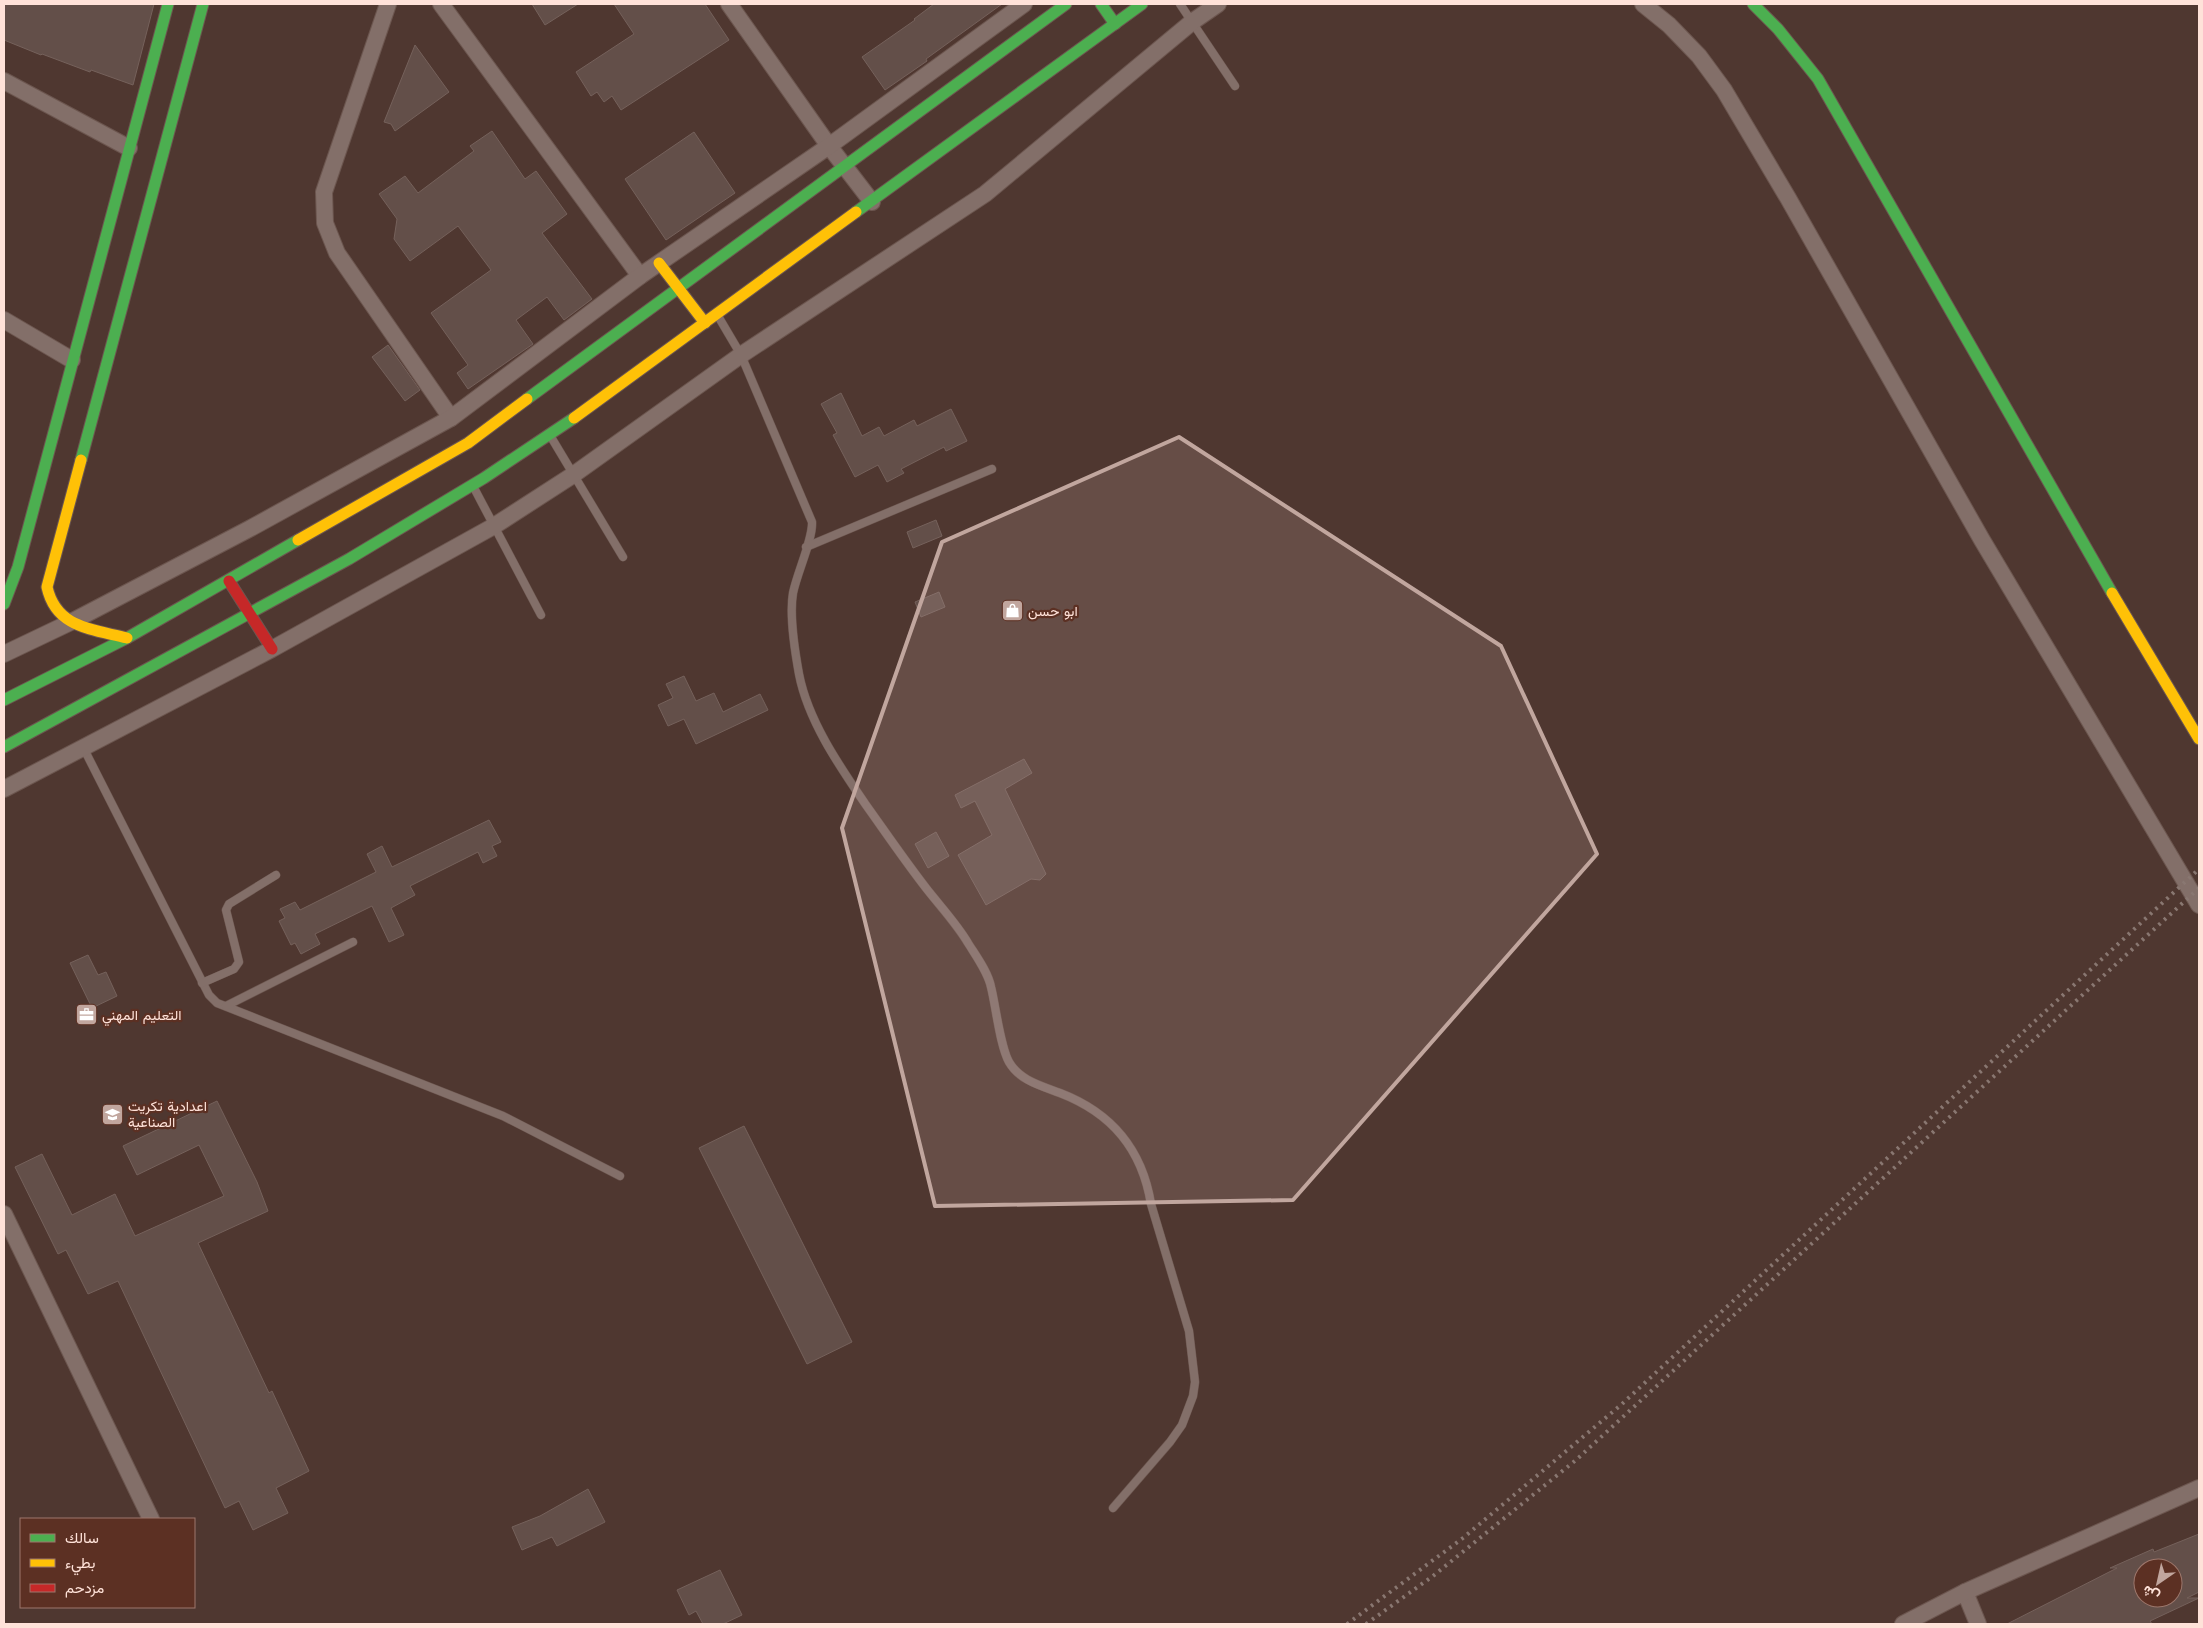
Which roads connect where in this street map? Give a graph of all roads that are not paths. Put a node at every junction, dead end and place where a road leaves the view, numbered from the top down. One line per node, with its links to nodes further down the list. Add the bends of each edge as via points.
1 (168, 4): 19 (main road)
2 (203, 4): 31 (main road)
3 (388, 4): 32 (street, via 324,192 325,223 337,252)
4 (441, 4): 23 (street)
5 (729, 4): 18 (street)
6 (1024, 4): 18 (street)
7 (1066, 4): 20 (main road)
8 (1101, 4): 15 (main road)
9 (1142, 4): 15 (main road)
10 (1180, 4): 14 (lane)
11 (1218, 4): 14 (street)
12 (1643, 4): 54 (street, via 1699,56 1724,90 1982,540)
13 (1753, 4): 49 (main road, via 1778,28 1818,79 2061,506)
14 (1192, 22): 17 (lane); 28 (street, via 985,194)
15 (1116, 24): 21 (main road)
16 (4, 81): 19 (street)
17 (1235, 86)
18 (829, 146): 20 (street); 22 (street)
19 (129, 148): 29 (main road)
20 (844, 167): 21 (street); 24 (main road)
21 (872, 202): 25 (main road)
22 (659, 263): 23 (street); 24 (main road)
23 (640, 276): 32 (street)
24 (679, 288): 27 (main road); 40 (main road, via 468,444)
25 (717, 314): 27 (main road); 28 (lane)
26 (4, 320): 29 (street)
27 (705, 323): 33 (main road)
28 (741, 355): 35 (street); 38 (lane, via 812,522)
29 (72, 360): 30 (main road)
30 (59, 408): 31 (main road); 41 (main road, via 18,567)
31 (84, 415): 44 (main road, via 47,587 50,602)
32 (451, 418): 44 (street)
33 (550, 435): 35 (lane); 36 (main road)
34 (992, 469): 38 (lane)
35 (573, 475): 37 (street); 39 (lane)
36 (473, 486): 37 (lane); 42 (main road)
37 (494, 526): 43 (lane); 46 (street)
38 (806, 547): 61 (lane, via 795,583 792,611 800,676 816,722 845,774 967,941 990,984 1009,1063 1031,1082 1088,1105 1104,1116 1130,1146 1148,1186 1189,1331 1195,1382 1182,1425)
39 (623, 557)
40 (229, 581): 42 (main road); 45 (main road)
41 (4, 604)
42 (250, 615): 46 (main road); 50 (main road)
43 (541, 615)
44 (71, 622): 45 (main road); 47 (street)
45 (127, 638): 48 (main road)
46 (272, 649): 51 (street)
47 (4, 654)
48 (4, 700)
49 (2199, 739)
50 (4, 747)
51 (84, 749): 52 (street); 56 (lane)
52 (4, 789)
53 (276, 875): 56 (lane, via 229,904 226,910 239,962 234,969)
54 (2199, 904)
55 (353, 942): 57 (lane)
56 (202, 983): 57 (lane, via 217,1003)
57 (226, 1006): 58 (lane, via 503,1116)
58 (620, 1176)
59 (4, 1214): 62 (street)
60 (2199, 1488): 63 (street)
61 (1113, 1508)
62 (151, 1518)
63 (1965, 1592): 64 (street); 65 (street)
64 (1903, 1624)
65 (1978, 1624)

